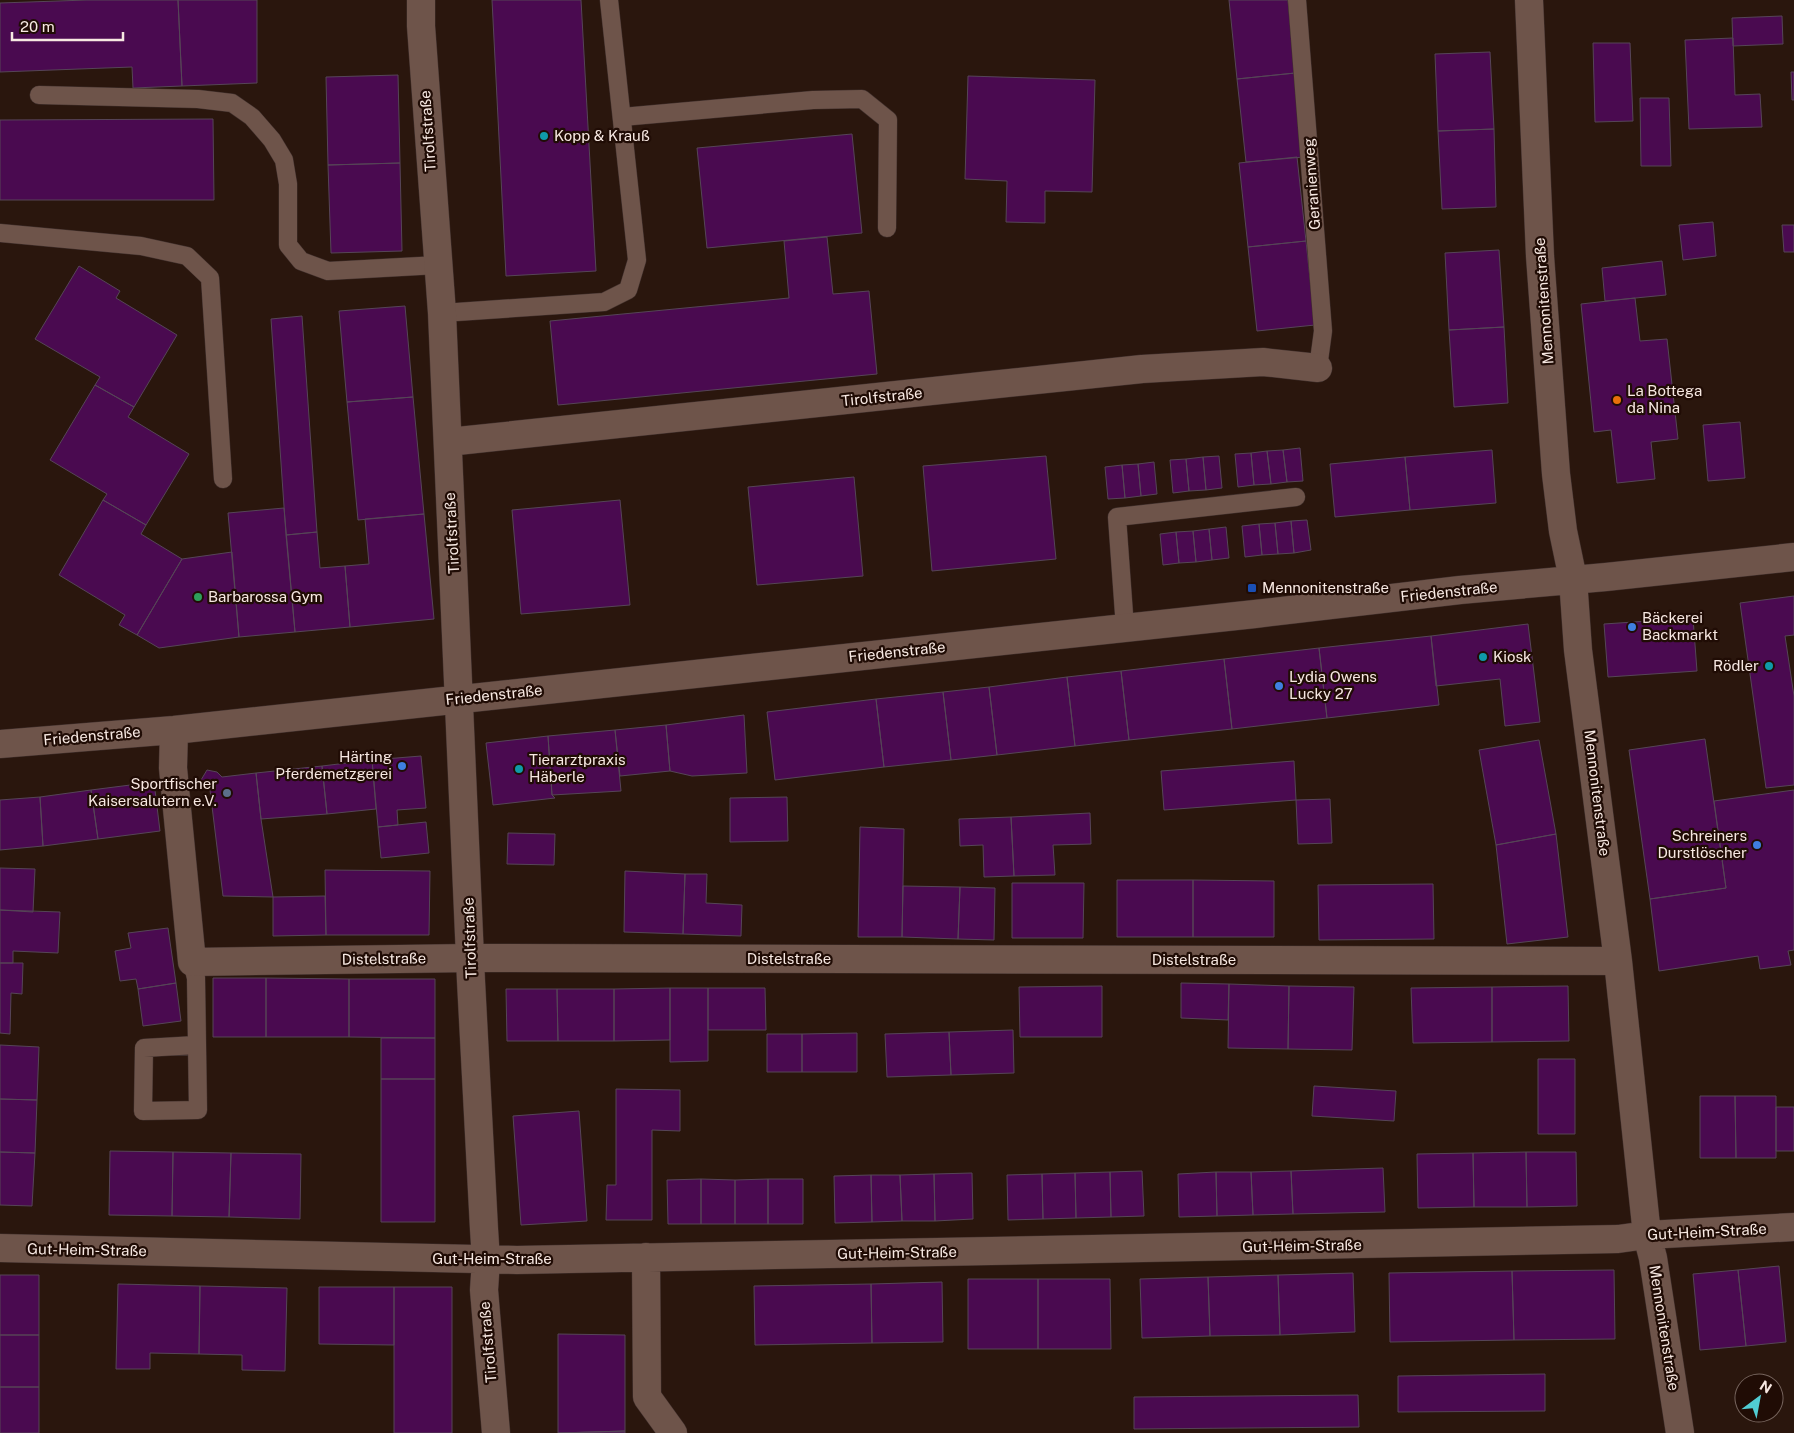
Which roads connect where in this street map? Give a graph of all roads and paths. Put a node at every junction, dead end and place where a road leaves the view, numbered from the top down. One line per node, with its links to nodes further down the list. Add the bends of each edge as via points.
1 (421, 0): 9 (street, Tirolfstraße)
2 (609, 0): 6 (lane)
3 (1297, 0): 11 (lane, Geranienweg, via 1323,331)
4 (1529, 0): 16 (street, Mennonitenstraße, via 1540,256 1556,474)
5 (38, 95): 9 (lane, via 198,99 232,103 252,117 284,160 288,184 288,245 301,261 328,271)
6 (622, 117): 7 (lane, via 813,100 862,99 888,120); 10 (lane, via 637,260 628,290 604,302)
7 (887, 228)
8 (0, 233): 13 (lane, via 141,246 187,256 210,278)
9 (438, 265): 10 (street, Tirolfstraße)
10 (442, 313): 12 (street, Tirolfstraße)
11 (1318, 368): 12 (street, Tirolfstraße, via 1263,362 1142,369)
12 (448, 442): 18 (street, Tirolfstraße)
13 (223, 479)
14 (1296, 497): 17 (lane, via 1117,517)
15 (1794, 557): 16 (street, Friedenstraße)
16 (1573, 579): 17 (street, Friedenstraße); 22 (street, Mennonitenstraße, via 1578,650)
17 (1125, 628): 18 (street, Friedenstraße)
18 (459, 699): 19 (street, Friedenstraße); 21 (street, Tirolfstraße)
19 (174, 730): 20 (street, Friedenstraße); 23 (street, via 174,768)
20 (0, 744)
21 (471, 958): 22 (street, Distelstraße); 23 (street, Distelstraße); 29 (street, Tirolfstraße)
22 (1618, 961): 26 (street, Mennonitenstraße)
23 (192, 962): 24 (lane, via 196,978)
24 (196, 1045): 24 (lane, via 198,1110 142,1110 144,1048)
25 (1794, 1227): 26 (street, Gut-Heim-Straße)
26 (1647, 1235): 28 (street, Gut-Heim-Straße, via 1618,1239 1083,1251); 32 (street, Mennonitenstraße)
27 (0, 1248): 29 (street, Gut-Heim-Straße)
28 (646, 1257): 29 (street, Gut-Heim-Straße); 31 (street, via 647,1397)
29 (486, 1260): 30 (street, Tirolfstraße, via 484,1290)
30 (496, 1433)
31 (674, 1433)
32 (1680, 1433)

